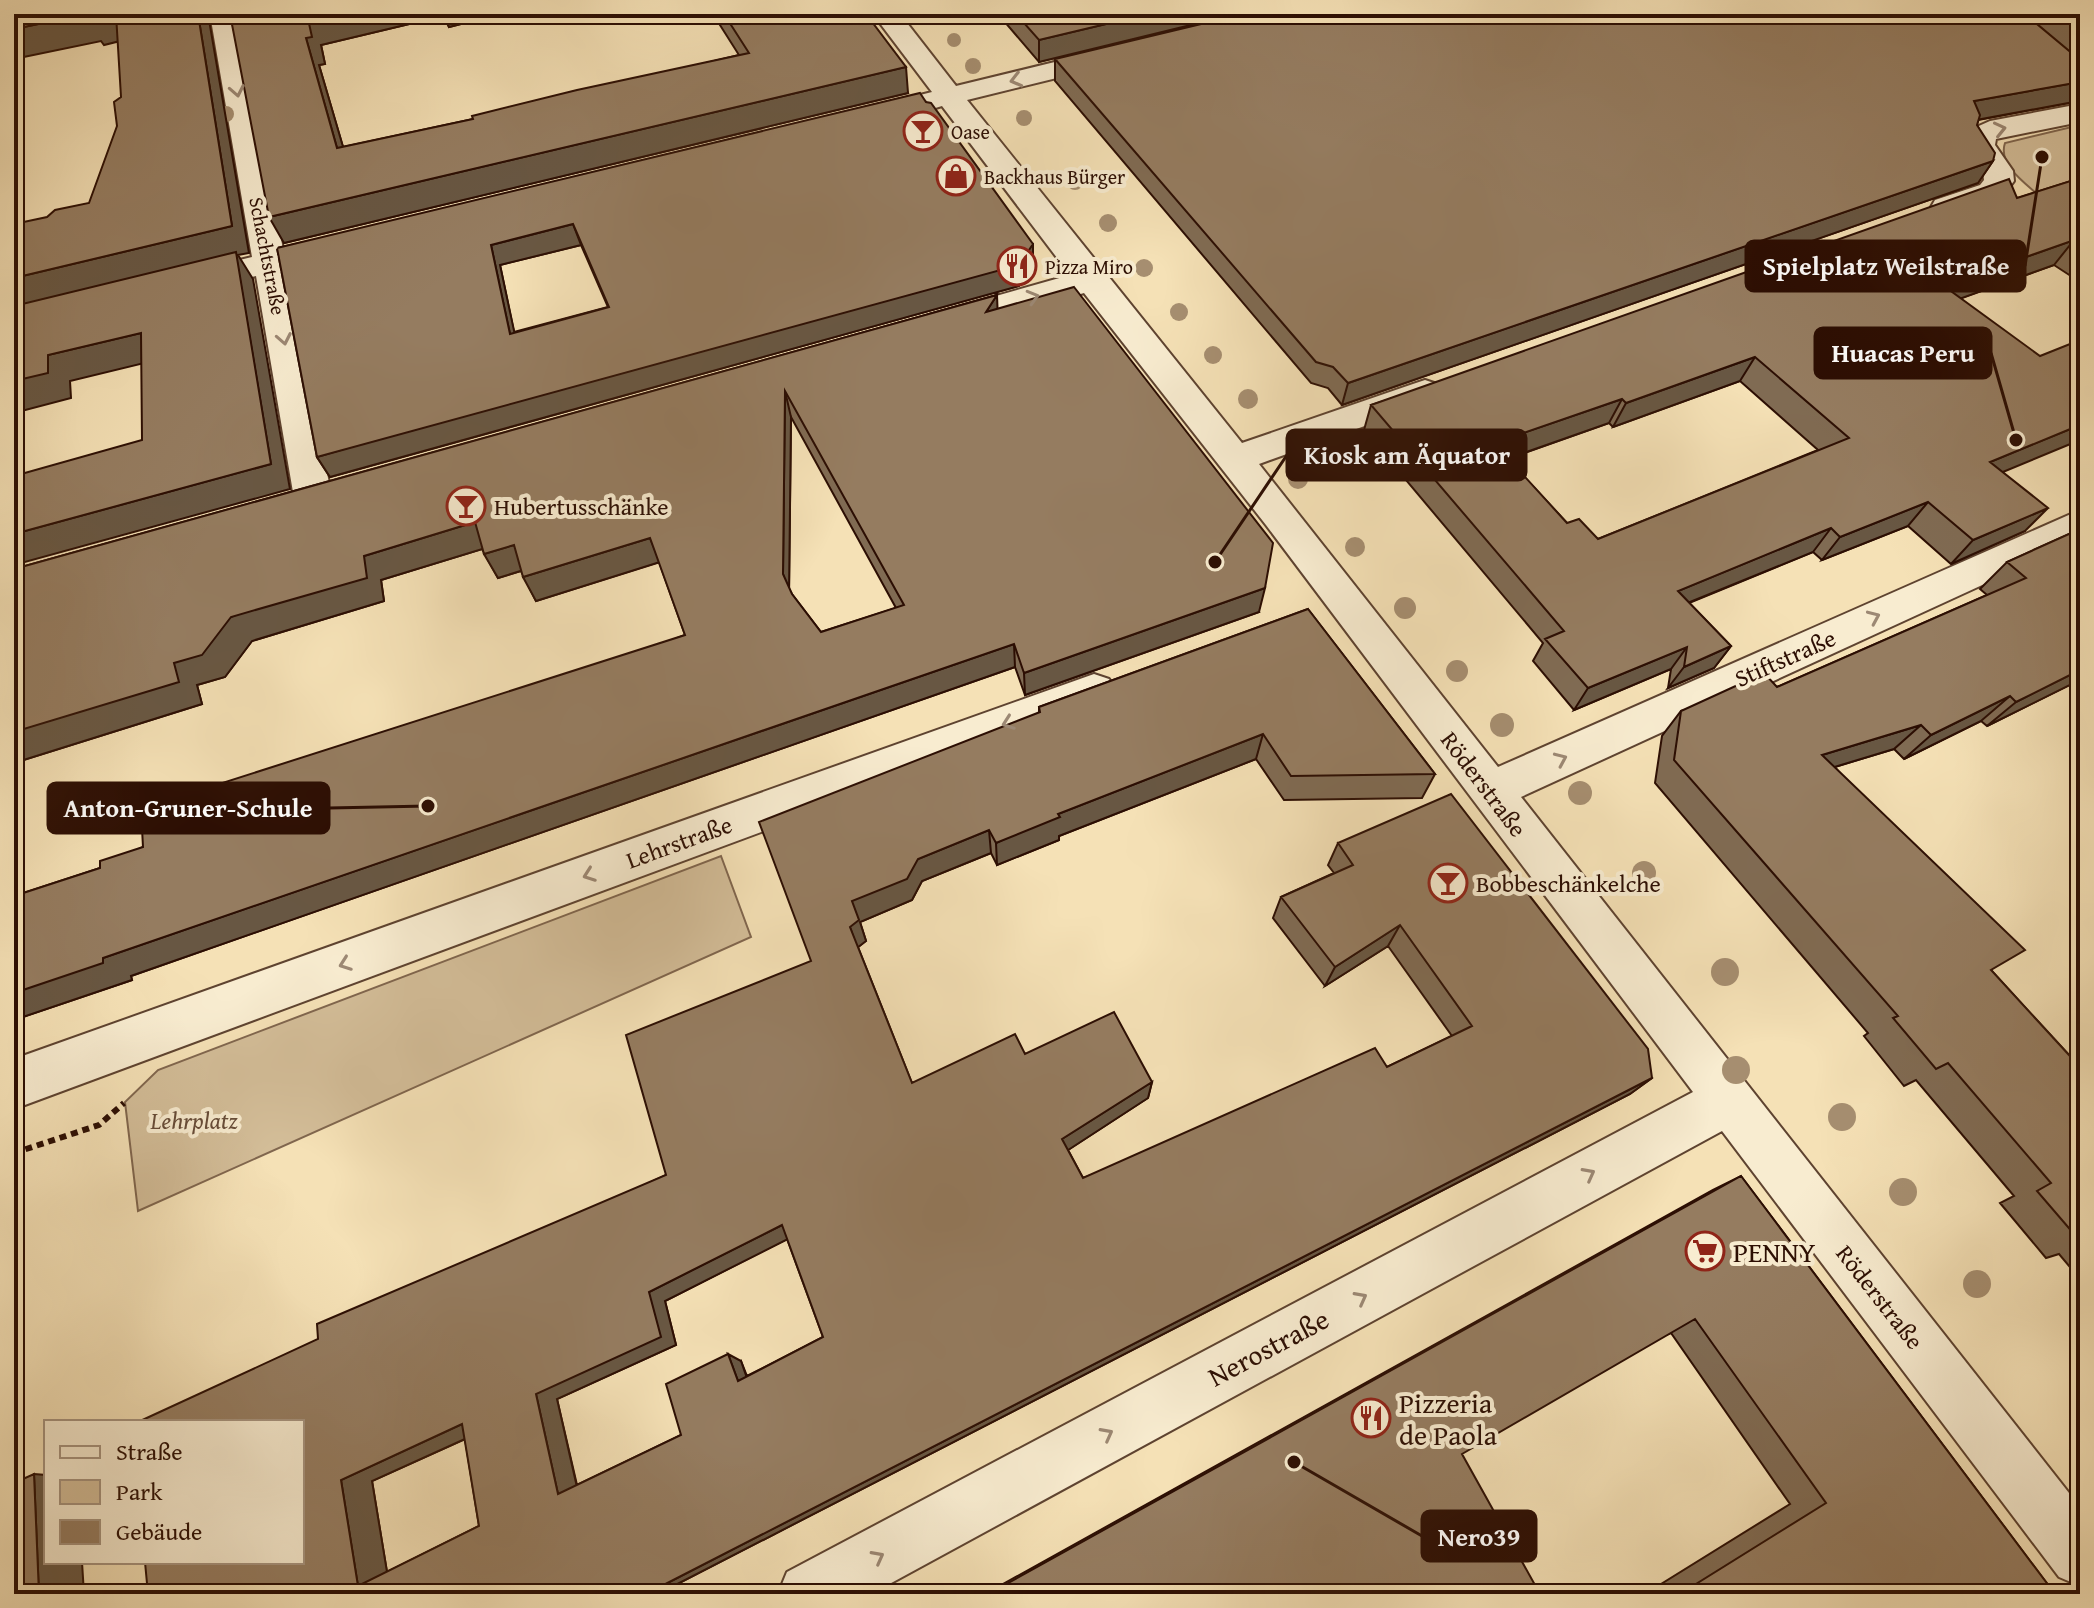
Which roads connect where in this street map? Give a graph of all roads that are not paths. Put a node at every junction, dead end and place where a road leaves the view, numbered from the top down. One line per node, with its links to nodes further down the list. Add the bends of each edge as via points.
1 (223, 14): 9 (street, Schachtstraße, one-way to 9)
2 (886, 14): 4 (street, Röderstraße)
3 (1136, 50): 4 (street, one-way to 4)
4 (948, 97): 5 (street); 10 (street, Röderstraße)
5 (887, 112)
6 (2080, 113): 7 (street, one-way to 6, via 1996,186 1998,171 1980,145 1982,135)
7 (1917, 217)
8 (366, 239): 9 (street)
9 (269, 263): 11 (street); 15 (street, Schachtstraße, one-way to 15)
10 (1091, 280): 12 (street, one-way to 10); 14 (street, Röderstraße)
11 (164, 288)
12 (906, 332)
13 (1457, 380): 14 (street)
14 (1235, 459): 18 (street, Röderstraße, via 1329,605)
15 (311, 498)
16 (2080, 524): 18 (street, Stiftstraße, one-way to 16)
17 (1137, 676): 19 (street, Lehrstraße, one-way to 19)
18 (1490, 791): 20 (street, Röderstraße)
19 (14, 1084)
20 (1727, 1101): 21 (street, Röderstraße); 22 (street, Nerostraße, one-way to 20)
21 (2080, 1556)
22 (809, 1594)

